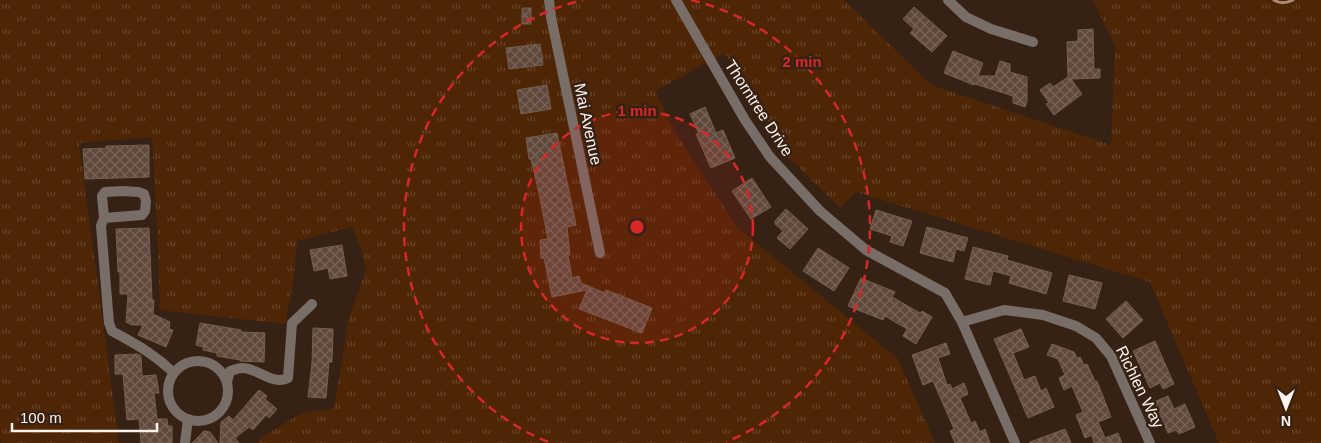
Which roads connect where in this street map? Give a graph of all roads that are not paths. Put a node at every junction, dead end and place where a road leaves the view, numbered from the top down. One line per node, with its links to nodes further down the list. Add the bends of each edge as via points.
1 (549, 0): 6 (street, Mai Avenue)
2 (676, 0): 8 (street, Thorntree Drive, via 770,157 820,211 866,250 945,293)
3 (948, 0): 4 (street, via 966,16 990,29)
4 (1033, 42)
5 (104, 218): 5 (street, via 142,215 146,206 144,194 105,192 102,196); 9 (street, via 101,226 112,331 147,350)
6 (600, 253)
7 (312, 304): 10 (street, via 292,323 288,378 274,380 241,368 230,371)
8 (962, 322): 13 (street, Thorntree Drive); 14 (street, Richlen Way, via 1004,310 1043,315 1076,326 1096,338 1111,356)
9 (174, 373): 10 (street, via 180,366 198,360 216,367); 11 (street, via 169,381 169,400 180,415)
10 (227, 382): 11 (street, via 227,401 222,409 207,419)
11 (188, 419): 12 (street)
12 (185, 443)
13 (1015, 443)
14 (1150, 443)

